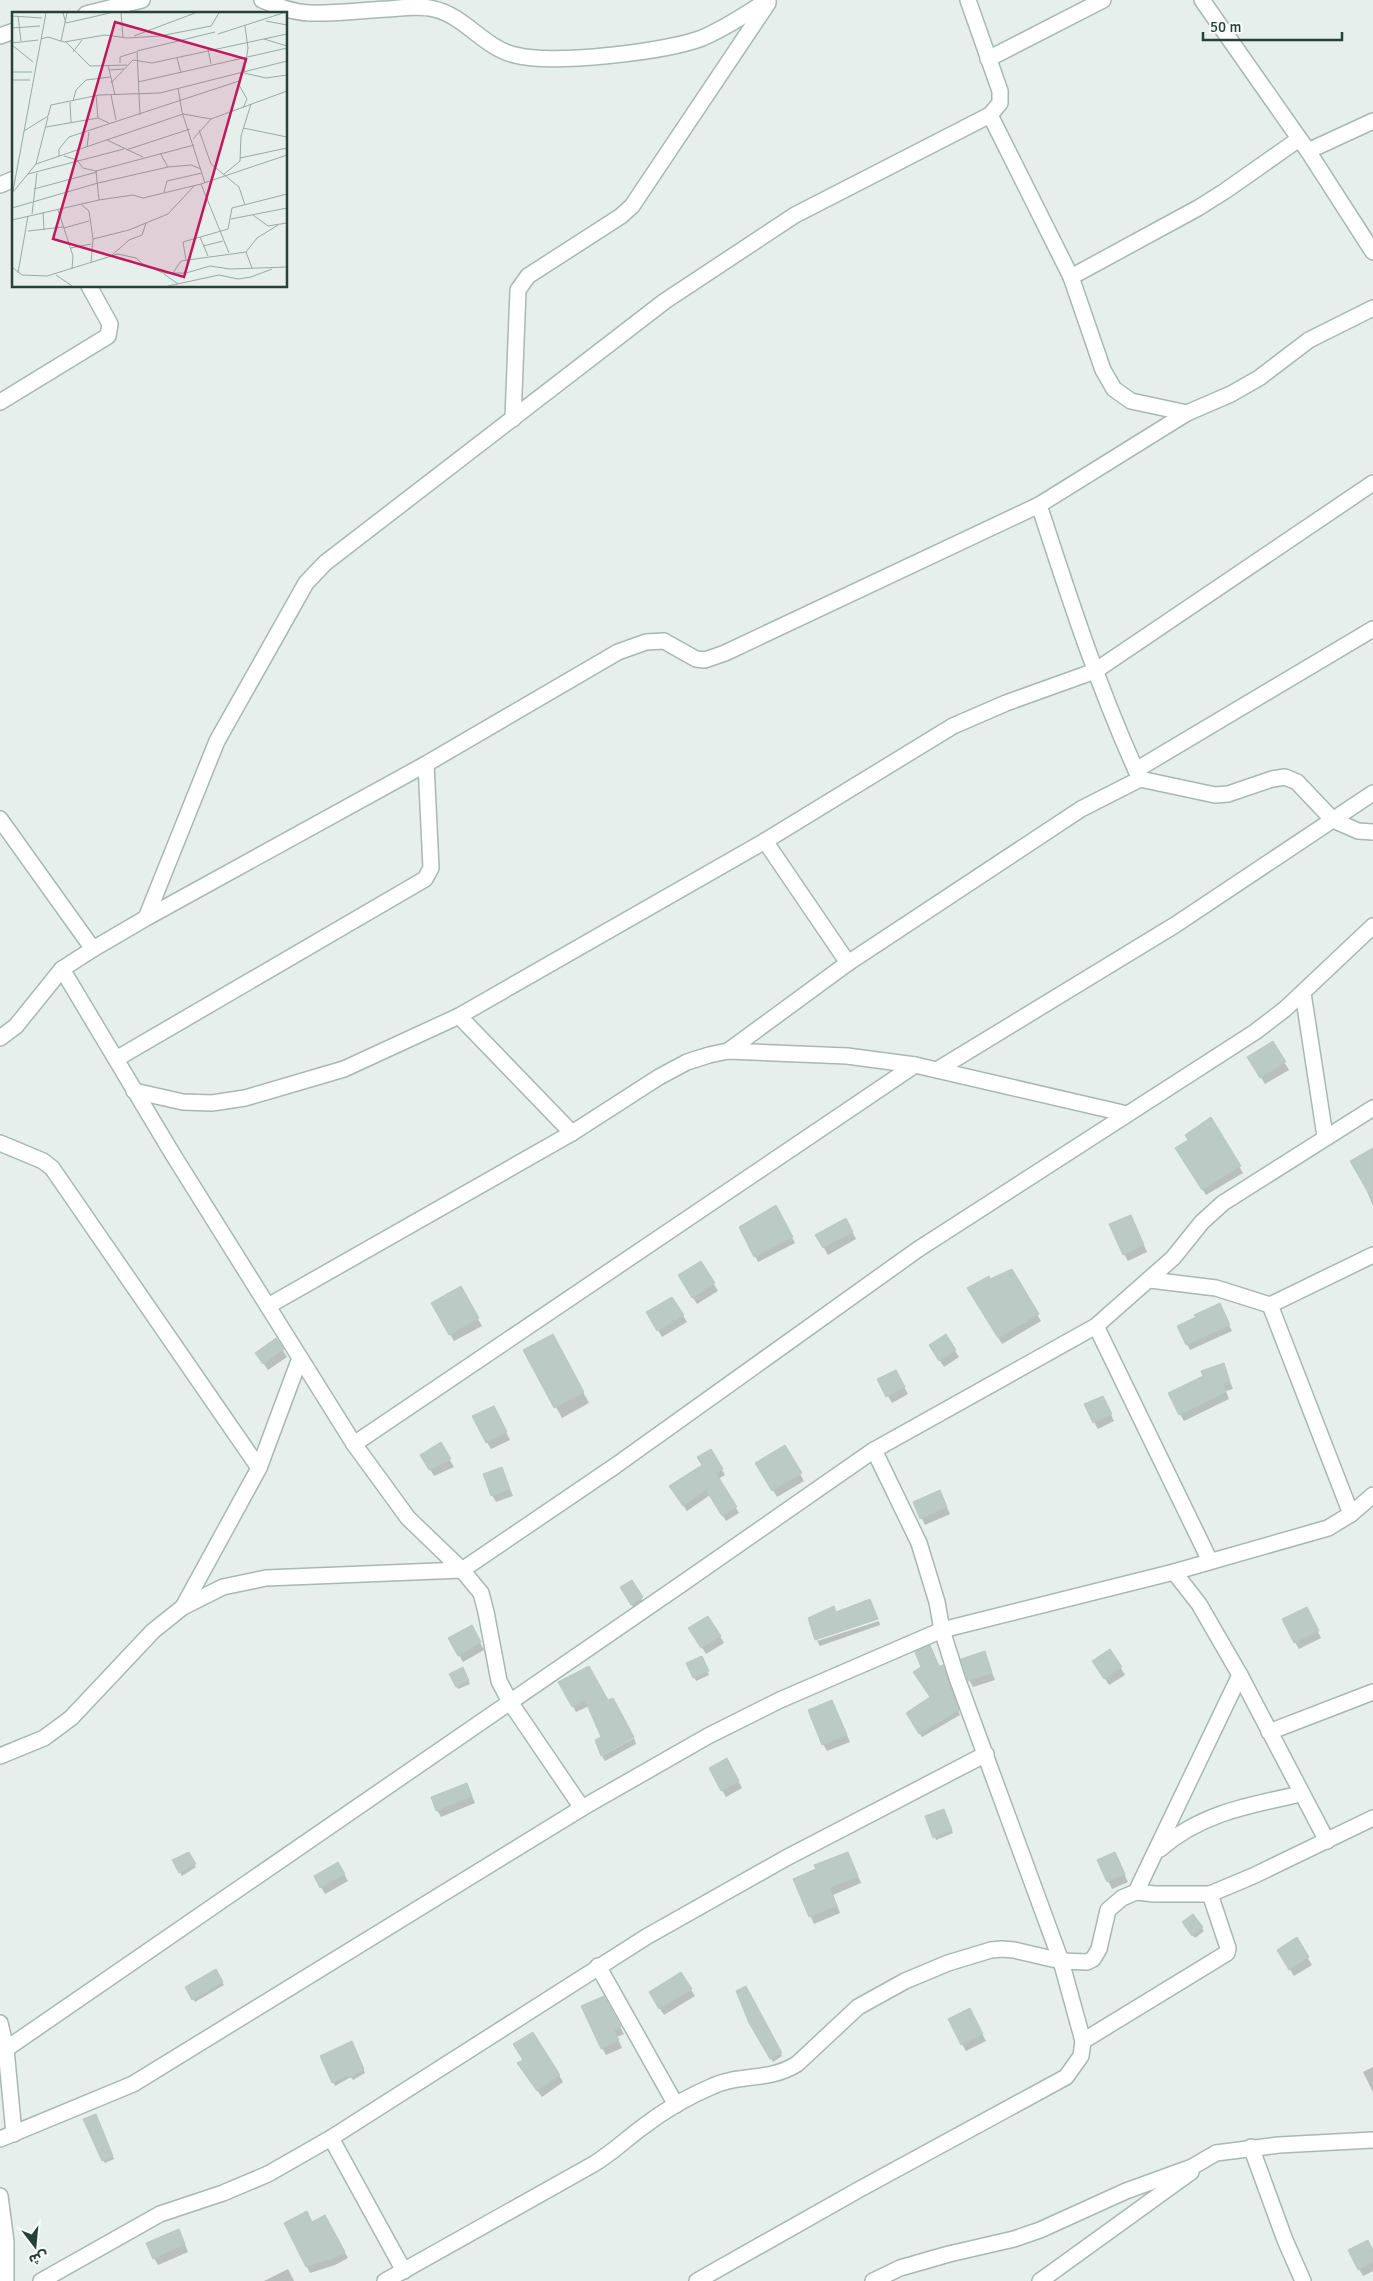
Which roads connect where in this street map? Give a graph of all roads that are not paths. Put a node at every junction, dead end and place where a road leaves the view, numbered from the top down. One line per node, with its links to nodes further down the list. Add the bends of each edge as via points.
1 (142, 0): 7 (street)
2 (262, 0): 3 (street, via 288,10 309,13 434,9 467,25 499,50 516,56 542,58 586,57 670,47 727,27)
3 (769, 0): 23 (street, via 632,206 528,276 518,290)
4 (968, 0): 11 (street)
5 (1103, 0): 11 (street)
6 (1202, 0): 14 (street)
7 (118, 10): 8 (street)
8 (102, 12)
9 (12, 32): 10 (street)
10 (0, 36)
11 (988, 59): 12 (street, via 1000,91 1000,103)
12 (990, 115): 18 (street); 23 (street, via 795,215 665,301)
13 (1373, 121): 14 (street)
14 (1304, 145): 17 (street); 18 (street, via 1198,208)
15 (12, 180): 16 (street)
16 (0, 185)
17 (1373, 252)
18 (1071, 277): 22 (street, via 1103,370 1114,389 1131,401)
19 (90, 288): 21 (street, via 110,324 108,336)
20 (1373, 308): 22 (street, via 1309,340 1259,378 1231,394)
21 (0, 402)
22 (1188, 413): 25 (street)
23 (513, 419): 35 (street, via 325,563 306,583 217,741)
24 (1373, 483): 27 (street)
25 (1039, 505): 27 (street); 28 (street, via 705,660 696,659 664,641 646,642 618,652)
26 (1373, 629): 29 (street)
27 (1095, 671): 29 (street); 34 (street, via 953,726)
28 (426, 764): 35 (street); 44 (street, via 432,868 425,878)
29 (1138, 774): 32 (street, via 1215,795 1285,777 1297,782); 38 (street)
30 (1373, 793): 32 (street)
31 (0, 819): 37 (street)
32 (1332, 820): 33 (street, via 1358,831); 46 (street, via 1175,925)
33 (1373, 832)
34 (765, 841): 38 (street); 41 (street)
35 (146, 918): 37 (street)
36 (1373, 926): 40 (street)
37 (93, 949): 39 (street)
38 (848, 964): 43 (street)
39 (62, 969): 42 (street, via 16,1026); 44 (street)
40 (1303, 993): 49 (street, via 1255,1032); 51 (street)
41 (459, 1016): 47 (street, via 344,1069 245,1098 212,1103 184,1102); 50 (street)
42 (0, 1038)
43 (728, 1051): 45 (street, via 847,1056); 50 (street, via 687,1062)
44 (116, 1059): 47 (street)
45 (915, 1065): 46 (street); 59 (street)
46 (937, 1070): 49 (street)
47 (134, 1091): 56 (street)
48 (1373, 1108): 51 (street)
49 (1128, 1114): 65 (street, via 917,1250 615,1466)
50 (572, 1133): 56 (street)
51 (1325, 1136): 54 (street, via 1223,1202)
52 (0, 1143): 61 (street, via 52,1168)
53 (1373, 1255): 55 (street)
54 (1150, 1280): 55 (street, via 1216,1288); 57 (street)
55 (1270, 1305): 63 (street)
56 (268, 1306): 58 (street)
57 (1096, 1326): 60 (street); 64 (street)
58 (300, 1358): 59 (street); 61 (street)
59 (354, 1444): 65 (street, via 408,1518)
60 (874, 1450): 68 (street, via 919,1543); 71 (street)
61 (259, 1468): 67 (street)
62 (1373, 1495): 63 (street)
63 (1351, 1514): 64 (street, via 1328,1528)
64 (1210, 1561): 66 (street)
65 (462, 1570): 67 (street, via 266,1578 222,1587); 71 (street, via 480,1593 499,1681)
66 (1174, 1572): 68 (street); 69 (street, via 1199,1604)
67 (183, 1607): 74 (street, via 120,1664 71,1718 44,1738)
68 (942, 1630): 73 (street); 76 (street, via 745,1717)
69 (1240, 1675): 72 (street); 79 (street)
70 (1373, 1692): 72 (street)
71 (510, 1702): 76 (street); 86 (street)
72 (1269, 1732): 75 (street)
73 (986, 1754): 82 (street); 83 (street, via 722,1893)
74 (0, 1756)
75 (1301, 1794): 78 (street); 79 (street, via 1211,1816 1175,1836)
76 (582, 1808): 88 (street, via 133,2084)
77 (1373, 1818): 78 (street)
78 (1327, 1841): 81 (street)
79 (1154, 1854): 80 (street)
80 (1136, 1892): 81 (street); 82 (street, via 1122,1898 1108,1910 1099,1949 1092,1959 1078,1963)
81 (1210, 1894): 85 (street, via 1228,1953)
82 (1061, 1960): 85 (street); 87 (street, via 1002,1949 948,1963 897,1985 858,2007 786,2070 721,2083)
83 (598, 1966): 87 (street); 89 (street)
84 (0, 2023): 86 (street)
85 (1083, 2041): 99 (street, via 1081,2056 1066,2077)
86 (6, 2049): 88 (street)
87 (676, 2105): 95 (street, via 592,2165)
88 (14, 2134): 90 (street)
89 (331, 2138): 95 (street); 97 (street, via 248,2183 160,2214)
90 (0, 2139)
91 (1373, 2140): 92 (street)
92 (1251, 2147): 93 (street); 102 (street)
93 (1216, 2153): 100 (street, via 1192,2167 1126,2191 1040,2230 900,2268); 101 (street)
94 (0, 2196): 96 (street, via 6,2242)
95 (404, 2271): 98 (street)
96 (6, 2281)
97 (40, 2281)
98 (386, 2281)
99 (697, 2281)
100 (873, 2281)
101 (1040, 2281)
102 (1303, 2281)

